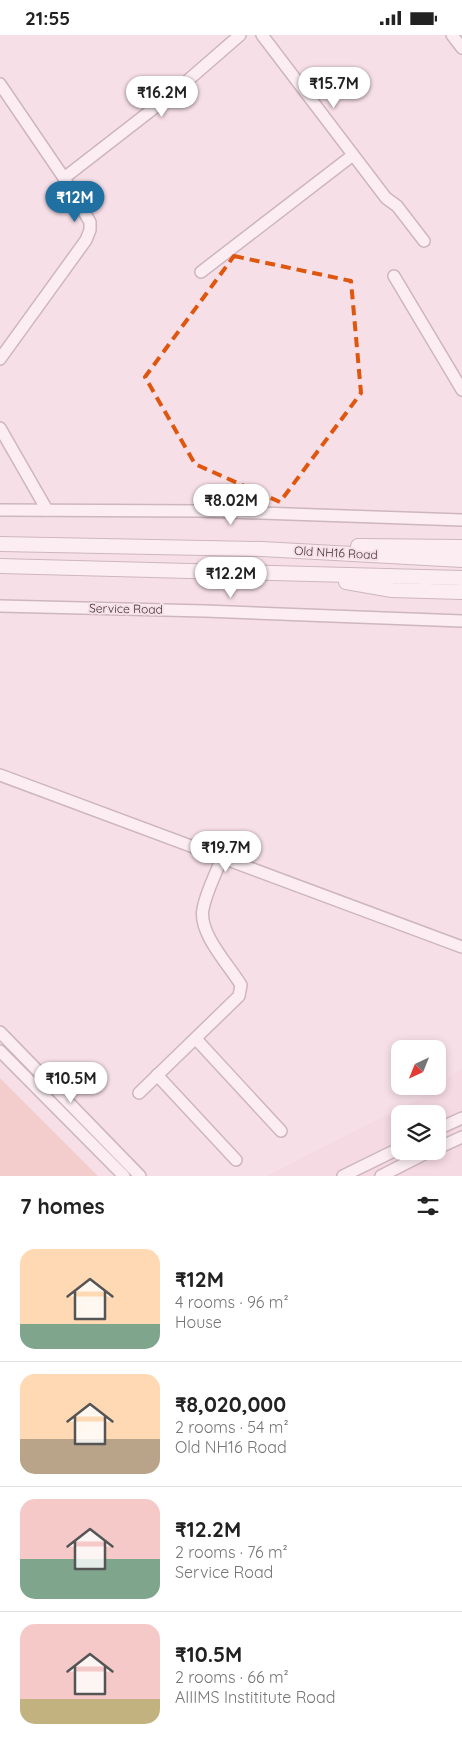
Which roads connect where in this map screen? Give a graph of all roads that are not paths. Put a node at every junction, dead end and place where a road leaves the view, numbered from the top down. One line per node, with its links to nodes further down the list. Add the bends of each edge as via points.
1 (240, 35): 7 (street, via 171,95)
2 (262, 35): 6 (street)
3 (452, 35): 4 (street)
4 (462, 48)
5 (0, 84): 7 (street)
6 (353, 155): 8 (street); 9 (street)
7 (64, 178): 11 (street, via 90,222 90,230)
8 (424, 241)
9 (201, 272)
10 (394, 276): 12 (street)
11 (0, 359)
12 (462, 389)
13 (0, 428): 15 (street)
14 (0, 509): 15 (street)
15 (47, 510): 16 (street, via 200,511)
16 (462, 520)
17 (0, 544): 19 (main road, Old NH16 Road)
18 (462, 547): 19 (main road, via 388,545)
19 (262, 549): 20 (main road, Old NH16 Road)
20 (462, 560)
21 (0, 566): 22 (main road, Old NH16 Road)
22 (288, 573): 23 (main road, Old NH16 Road); 24 (main road, via 392,590)
23 (462, 578)
24 (462, 592)
25 (0, 606): 26 (street, Service Road)
26 (462, 621)
27 (0, 775): 28 (street)
28 (222, 857): 29 (street); 31 (street, via 202,910 204,924 210,940 241,985 239,996)
29 (462, 947)
30 (0, 1032): 44 (street)
31 (196, 1039): 33 (street); 37 (street)
32 (0, 1051): 43 (street)
33 (157, 1075): 34 (street); 41 (street)
34 (139, 1093)
35 (461, 1120): 36 (street)
36 (446, 1126)
37 (281, 1131)
38 (462, 1137): 39 (street)
39 (446, 1144)
40 (391, 1152): 45 (street)
41 (236, 1160)
42 (412, 1160): 46 (street)
43 (124, 1176)
44 (140, 1176)
45 (344, 1176)
46 (381, 1176)

